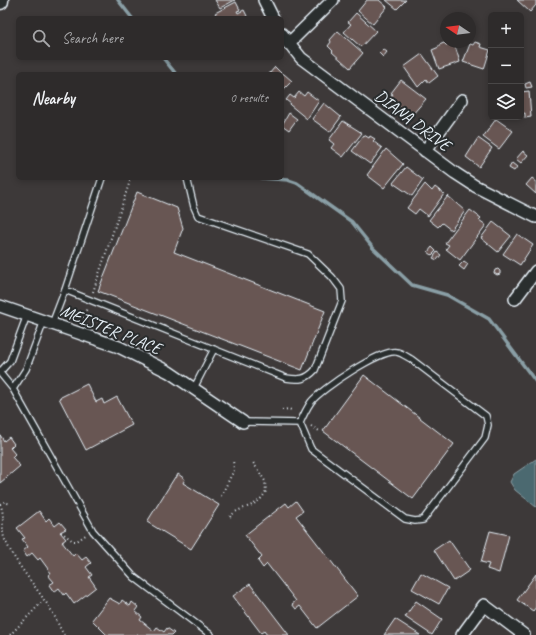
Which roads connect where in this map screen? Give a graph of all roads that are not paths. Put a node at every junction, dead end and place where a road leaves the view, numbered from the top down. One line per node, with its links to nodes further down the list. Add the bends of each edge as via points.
1 (264, 0): 3 (street)
2 (333, 0): 4 (street)
3 (272, 16)
4 (285, 39): 6 (street, DIANA DRIVE, via 301,58)
5 (462, 100): 6 (street)
6 (426, 151): 9 (street, DIANA DRIVE, via 475,186)
7 (101, 180): 11 (lane)
8 (187, 180): 16 (lane, via 198,216 308,254 332,277 340,289 342,301 315,370 309,377 298,380 286,378)
9 (536, 217)
10 (536, 271): 12 (street)
11 (65, 290): 15 (lane); 16 (lane)
12 (515, 299)
13 (0, 306): 14 (street, MEISTER PLACE)
14 (27, 315): 15 (street, MEISTER PLACE); 17 (lane, via 10,361)
15 (48, 322): 18 (street, MEISTER PLACE, via 119,347); 19 (lane, via 26,370)
16 (214, 350): 18 (lane)
17 (0, 372): 19 (lane)
18 (194, 388): 20 (street, MEISTER PLACE)
19 (13, 389): 22 (lane, via 92,531 134,577)
20 (243, 422): 21 (lane)
21 (300, 423): 21 (lane, via 311,401 331,383 392,351 411,359 486,416 488,424 485,438 459,474 423,520 415,521 405,519 311,449)
22 (210, 635)
23 (462, 635): 24 (street, via 484,605)
24 (524, 635)

